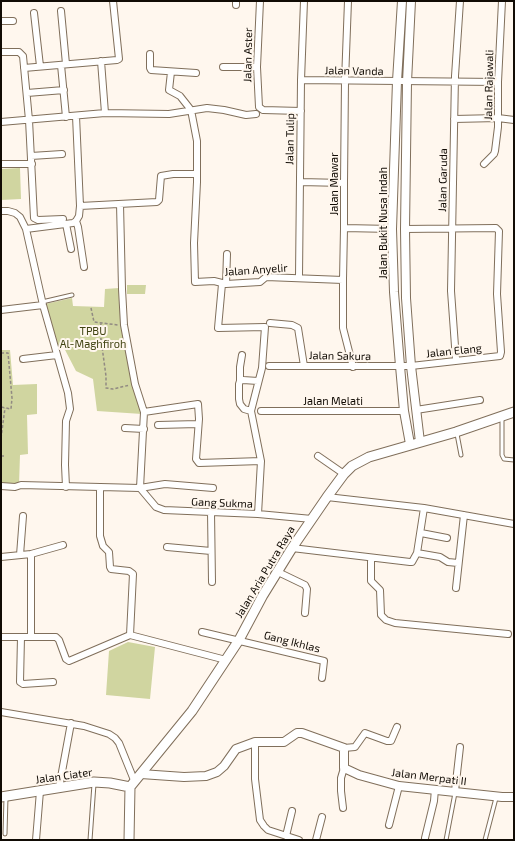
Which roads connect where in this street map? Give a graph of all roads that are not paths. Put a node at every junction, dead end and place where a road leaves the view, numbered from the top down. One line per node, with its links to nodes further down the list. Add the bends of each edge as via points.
1 (112, 1): 15 (street, via 119,59)
2 (260, 1): 19 (street, Jalan Aster)
3 (304, 1): 23 (street, Jalan Tulip)
4 (348, 1): 24 (street, Jalan Mawar)
5 (402, 1): 25 (street, Jalan Bukit Nusa Indah)
6 (411, 1): 26 (street, Jalan Bukit Nusa Indah)
7 (460, 1): 27 (street, Jalan Garuda)
8 (502, 1): 28 (street, Jalan Rajawali)
9 (61, 11): 16 (street)
10 (34, 13): 17 (street)
11 (1, 21): 12 (street)
12 (13, 21)
13 (1, 52): 20 (street, via 21,53)
14 (150, 54): 21 (street, via 150,69)
15 (101, 61): 16 (street); 34 (street)
16 (64, 64): 17 (street); 29 (street)
17 (40, 66): 20 (street)
18 (223, 67): 19 (street)
19 (257, 67): 33 (street, Jalan Aster)
20 (24, 68): 30 (street)
21 (171, 72): 22 (street); 31 (street, via 169,91 180,96)
22 (196, 73)
23 (301, 80): 24 (street, Jalan Vanda); 32 (street, Jalan Tulip)
24 (345, 81): 25 (street, Jalan Vanda); 49 (street, Jalan Mawar)
25 (397, 81): 26 (street, Jalan Vanda); 57 (street, Jalan Bukit Nusa Indah)
26 (407, 82): 27 (street, Jalan Vanda); 58 (street, Jalan Bukit Nusa Indah)
27 (455, 82): 28 (street, Jalan Vanda); 38 (street, Jalan Garuda)
28 (498, 82): 37 (street, Jalan Rajawali)
29 (64, 90): 30 (street); 36 (street)
30 (28, 93): 39 (street)
31 (191, 110): 33 (street, via 207,108 246,115); 34 (street, via 169,114); 47 (street, via 197,141)
32 (301, 111): 33 (street); 48 (street, Jalan Tulip)
33 (258, 112)
34 (105, 113): 35 (street)
35 (76, 116): 36 (street); 51 (street)
36 (66, 117): 39 (street)
37 (498, 118): 38 (street); 40 (street); 46 (street, Jalan Rajawali, via 496,151)
38 (454, 119): 59 (street, Jalan Garuda)
39 (30, 120): 41 (street); 43 (street)
40 (514, 120)
41 (1, 122)
42 (62, 154): 43 (street)
43 (31, 156): 45 (street)
44 (1, 164): 45 (street)
45 (32, 164): 54 (street, via 34,218)
46 (484, 164)
47 (197, 174): 50 (street, via 162,175 157,202); 65 (street, Jalan Anyelir, via 194,281)
48 (300, 182): 49 (street); 63 (street, Jalan Tulip)
49 (344, 183): 55 (street, Jalan Mawar)
50 (120, 204): 51 (street); 86 (street, via 124,325 135,384)
51 (80, 206): 53 (street)
52 (1, 211): 56 (street, via 15,213)
53 (76, 221): 54 (street, via 72,224); 62 (street)
54 (65, 222): 56 (street); 60 (street)
55 (344, 228): 57 (street); 64 (street, Jalan Mawar)
56 (26, 229): 67 (street)
57 (392, 229): 76 (street, Jalan Bukit Nusa Indah)
58 (405, 229): 59 (street); 77 (street, Jalan Bukit Nusa Indah, via 406,298)
59 (452, 229): 73 (street, Jalan Garuda, via 451,291); 73 (street, Jalan Elang, via 497,229 499,233 497,294 500,356)
60 (71, 249)
61 (227, 254): 65 (street, via 227,276)
62 (84, 266)
63 (299, 278): 64 (street, Jalan Anyelir); 65 (street, Jalan Anyelir, via 266,277 260,282)
64 (343, 280): 78 (street, Jalan Mawar, via 344,328)
65 (224, 284): 80 (street, via 218,328 265,327 262,368)
66 (72, 295): 67 (lane)
67 (42, 303): 68 (street); 70 (street)
68 (1, 310)
69 (270, 323): 75 (street, via 298,328)
70 (57, 355): 72 (street); 102 (street, via 70,409 66,421)
71 (242, 355): 79 (street)
72 (23, 359)
73 (456, 360): 77 (street, Jalan Elang)
74 (269, 366): 75 (street, Jalan Sakura)
75 (304, 366): 78 (street, Jalan Sakura)
76 (400, 366): 77 (street, Jalan Sakura); 78 (street, Jalan Sakura); 85 (street, Jalan Bukit Nusa Indah)
77 (411, 366): 82 (street, Jalan Bukit Nusa Indah)
78 (353, 367)
79 (240, 381): 80 (street); 83 (street, via 238,399 244,409)
80 (258, 381): 83 (street)
81 (480, 400): 82 (street)
82 (416, 410): 94 (street, Jalan Bukit Nusa Indah)
83 (251, 411): 99 (street)
84 (261, 411): 85 (street, Jalan Melati)
85 (404, 411): 95 (street, Jalan Bukit Nusa Indah)
86 (144, 412): 89 (street, via 197,404); 92 (street)
87 (514, 412): 88 (main road, Jalan Aria Putra Raya)
88 (502, 416): 93 (main road, Jalan Aria Putra Raya); 98 (lane, via 502,455 504,459)
89 (198, 424): 90 (street); 99 (street, via 196,459 199,463)
90 (158, 425)
91 (125, 428): 92 (street)
92 (144, 428): 104 (street)
93 (456, 432): 94 (main road, Jalan Aria Putra Raya); 96 (lane)
94 (420, 442): 95 (main road, Jalan Aria Putra Raya)
95 (410, 444): 100 (main road, Jalan Aria Putra Raya, via 369,457 352,466)
96 (461, 455)
97 (318, 456): 100 (street)
98 (514, 460)
99 (261, 461): 109 (street)
100 (344, 474): 106 (main road, Jalan Aria Putra Raya)
101 (1, 486): 102 (street)
102 (66, 487): 103 (street)
103 (100, 487): 104 (street); 132 (street, via 100,536 103,546 109,552 110,567 133,574)
104 (140, 488): 105 (street, via 165,484); 108 (street, Gang Sukma, via 159,509)
105 (213, 488)
106 (326, 497): 107 (street); 112 (main road, Jalan Aria Putra Raya)
107 (424, 508): 110 (street); 114 (street)
108 (211, 512): 109 (street, Gang Sukma); 119 (street)
109 (258, 514): 112 (street, Gang Sukma)
110 (464, 515): 113 (street); 125 (street)
111 (23, 516): 122 (street)
112 (312, 519): 118 (main road, Jalan Aria Putra Raya)
113 (514, 524)
114 (420, 533): 115 (street); 120 (street)
115 (447, 538)
116 (63, 545): 121 (street)
117 (167, 547): 119 (street)
118 (292, 548): 124 (street); 126 (main road, Jalan Aria Putra Raya)
119 (211, 551): 127 (street)
120 (417, 553): 124 (street, via 409,563); 125 (street)
121 (31, 554): 122 (street); 135 (street)
122 (20, 555): 123 (street)
123 (1, 557)
124 (371, 558): 131 (street, via 371,581 380,590 381,615 386,620)
125 (458, 563): 128 (street)
126 (278, 572): 129 (street, via 307,588); 136 (main road, Jalan Aria Putra Raya)
127 (212, 582)
128 (456, 588)
129 (305, 613)
130 (202, 632): 136 (street)
131 (508, 634)
132 (130, 635): 135 (street, via 69,661 60,640 56,637); 137 (street)
133 (1, 637): 134 (street)
134 (21, 637): 135 (street); 139 (street, via 20,682)
135 (31, 637)
136 (239, 640): 137 (main road, Jalan Aria Putra Raya); 138 (street, Gang Ikhlas, via 324,660)
137 (226, 660): 147 (main road, Jalan Aria Putra Raya, via 192,711)
138 (322, 678)
139 (53, 682)
140 (1, 712): 141 (street)
141 (72, 723): 147 (street, via 101,730 115,738); 150 (street)
142 (397, 727): 145 (street, via 391,741 365,733 355,747)
143 (255, 742): 145 (street, via 284,742 296,733 302,733); 147 (street, via 236,749 224,766 206,776); 162 (street, via 255,779 260,820 268,830)
144 (460, 747): 153 (street)
145 (344, 748): 146 (street)
146 (344, 768): 149 (street, Jalan Merpati II); 157 (street, via 341,778)
147 (135, 781): 148 (main road, Jalan Ciater); 166 (main road)
148 (94, 782): 150 (main road, Jalan Ciater); 165 (lane)
149 (399, 786): 151 (street, Jalan Merpati II); 160 (street)
150 (59, 788): 152 (main road, Jalan Ciater)
151 (435, 789): 153 (street, Jalan Merpati II); 163 (street)
152 (40, 791): 155 (main road, Jalan Ciater); 164 (street)
153 (455, 791): 154 (street, Jalan Merpati II); 169 (lane)
154 (497, 796): 156 (street, Jalan Merpati II); 170 (lane)
155 (3, 797): 161 (lane)
156 (514, 797)
157 (343, 808)
158 (292, 811): 162 (street)
159 (322, 817): 168 (street)
160 (389, 825)
161 (5, 834)
162 (286, 836): 167 (street)
163 (425, 838)
164 (36, 840)
165 (90, 840)
166 (129, 840)
167 (299, 840)
168 (316, 840)
169 (446, 840)
170 (485, 840)

